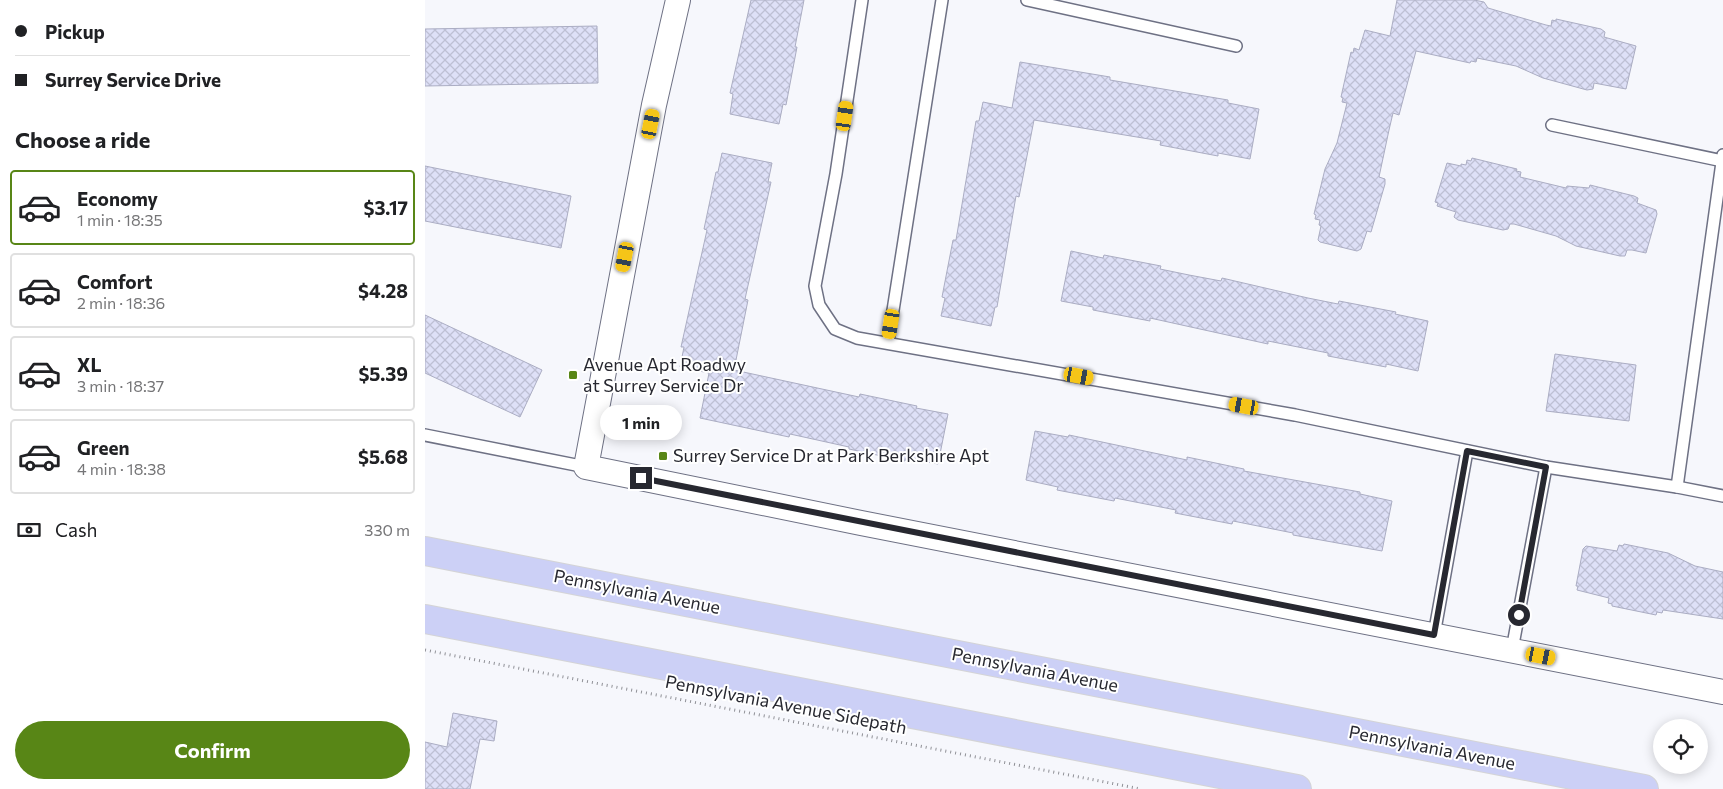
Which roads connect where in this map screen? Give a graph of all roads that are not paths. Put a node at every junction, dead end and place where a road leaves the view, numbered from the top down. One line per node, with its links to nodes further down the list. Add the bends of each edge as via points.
1 (678, 0): 11 (street, via 654,105)
2 (862, 0): 8 (lane, via 836,174 815,286 819,305 835,329 857,338)
3 (942, 0): 8 (lane)
4 (1027, 0): 5 (lane)
5 (1236, 46)
6 (1552, 125): 7 (lane)
7 (1723, 159): 13 (lane)
8 (888, 342): 10 (lane, via 1295,415)
9 (425, 435): 11 (lane)
10 (1467, 451): 12 (lane); 17 (lane)
11 (586, 467): 17 (street)
12 (1546, 467): 13 (lane); 18 (lane)
13 (1677, 487): 14 (lane)
14 (1723, 496)
15 (425, 551): 21 (highway, Pennsylvania Avenue)
16 (425, 619): 20 (highway)
17 (1434, 635): 18 (street)
18 (1512, 650): 19 (street)
19 (1723, 692)
20 (1297, 789)
21 (1644, 789)

